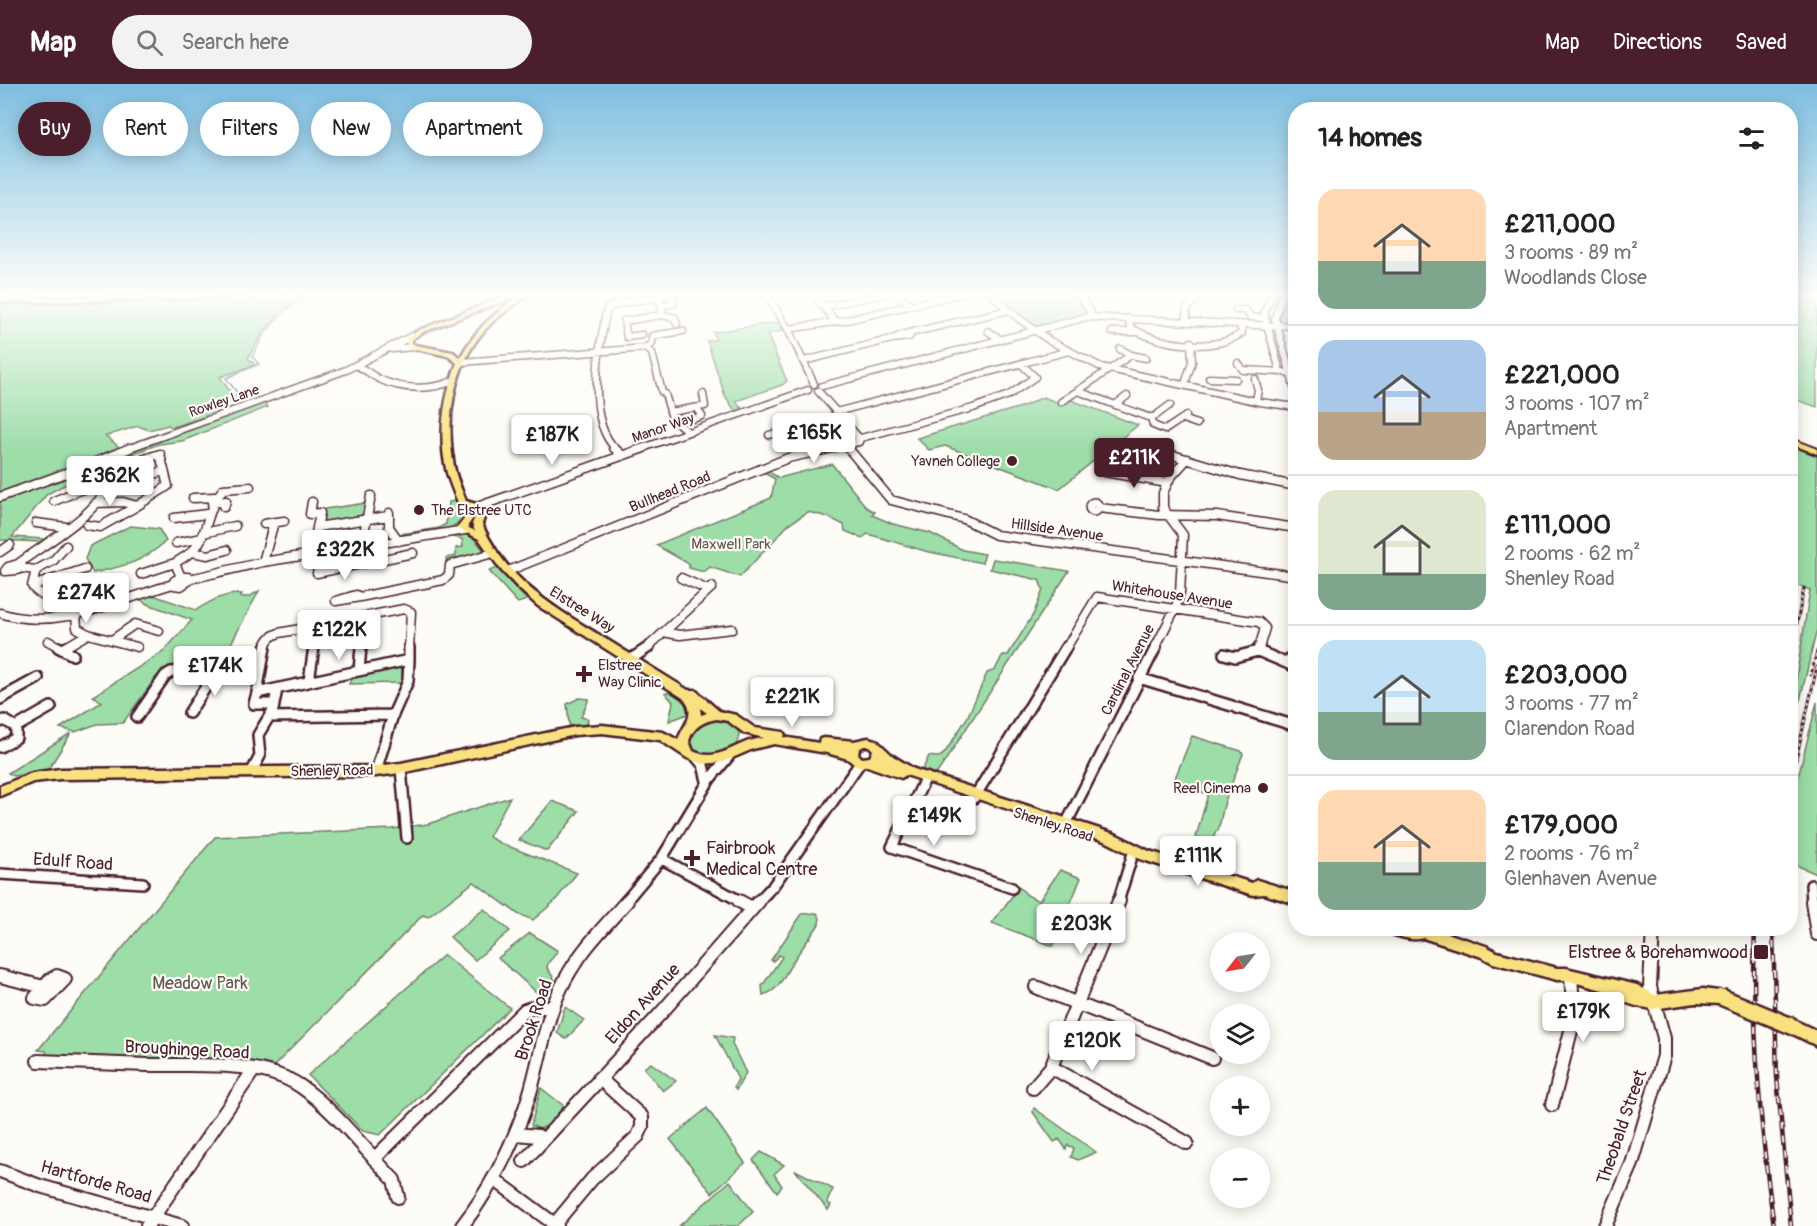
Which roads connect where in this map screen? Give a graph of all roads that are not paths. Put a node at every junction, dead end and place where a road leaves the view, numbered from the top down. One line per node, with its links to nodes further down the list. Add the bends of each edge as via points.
1 (394, 346): 16 (street, Rowley Lane)
2 (471, 346): 18 (main road); 23 (main road)
3 (601, 346): 17 (street)
4 (649, 346): 13 (street)
5 (796, 346): 22 (street)
6 (863, 346): 22 (street)
7 (978, 346): 38 (street)
8 (1061, 346): 15 (street)
9 (1191, 346): 37 (street, via 1192,362)
10 (1274, 346): 29 (street)
11 (1282, 346): 21 (street)
12 (413, 347): 16 (street); 18 (main road)
13 (646, 348): 17 (street); 50 (street, via 651,351)
14 (1120, 350): 19 (street)
15 (1069, 351): 25 (street); 28 (street)
16 (384, 352): 26 (street, Rowley Lane)
17 (601, 352): 23 (street); 64 (street, via 597,383 602,424 606,438)
18 (450, 354): 23 (main road)
19 (1131, 355): 20 (street); 28 (street)
20 (1146, 358)
21 (1286, 360): 27 (street)
22 (804, 361): 36 (street)
23 (461, 362): 35 (main road)
24 (1238, 363): 29 (street, via 1243,370)
25 (1021, 364): 51 (street); 59 (street, Bullhead Road, via 1034,375 1009,395)
26 (357, 366): 35 (street, via 397,384 433,387); 66 (street, Rowley Lane)
27 (1288, 367)
28 (1110, 369): 37 (street); 40 (street)
29 (1282, 372): 30 (street)
30 (1288, 374)
31 (1209, 378): 32 (street)
32 (1220, 378): 33 (street); 41 (street)
33 (1236, 379)
34 (1255, 379): 44 (street)
35 (455, 381): 90 (main road, via 447,440 453,476)
36 (814, 384): 38 (street); 39 (street)
37 (1185, 384): 41 (street)
38 (820, 389): 39 (street); 51 (street)
39 (808, 390): 57 (street, Manor Way)
40 (1078, 391): 45 (street); 46 (street)
41 (1220, 391): 44 (street)
42 (703, 394): 49 (street, via 706,406)
43 (1127, 396): 46 (street)
44 (1256, 400): 48 (street)
45 (1061, 402)
46 (1115, 405): 52 (street)
47 (1170, 405): 52 (street)
48 (1288, 406)
49 (696, 408): 50 (street); 53 (street, via 704,419)
50 (670, 412): 57 (street)
51 (838, 414): 56 (street); 59 (street)
52 (1151, 417): 55 (street, via 1153,425 1162,430 1184,418)
53 (693, 419)
54 (780, 420): 56 (street)
55 (1197, 424)
56 (786, 427): 58 (street, via 788,430)
57 (688, 432): 64 (street, Manor Way)
58 (769, 435)
59 (860, 439): 61 (street, Bullhead Road)
60 (1798, 444): 63 (main road)
61 (845, 445): 111 (street, Hillside Avenue, via 889,498 901,504 964,519 996,535); 118 (street, Bullhead Road, via 778,461)
62 (1149, 448): 65 (street)
63 (1817, 452)
64 (622, 455): 81 (street, Manor Way)
65 (1187, 459): 71 (street); 73 (street)
66 (97, 462): 72 (street, via 106,473); 76 (street, Rowley Lane)
67 (126, 465): 68 (street, via 158,454)
68 (164, 471): 70 (street); 84 (street, via 167,488)
69 (1105, 472): 71 (street)
70 (126, 482)
71 (1167, 483): 87 (street, Cardinal Avenue, via 1162,501)
72 (107, 484): 79 (street); 83 (street)
73 (1288, 484)
74 (250, 487): 78 (street, via 223,489)
75 (371, 496): 89 (street)
76 (0, 497)
77 (192, 498): 78 (street)
78 (213, 500): 80 (street); 86 (street)
79 (54, 501)
80 (227, 501)
81 (493, 501): 90 (street, Manor Way)
82 (312, 502): 98 (street, via 310,513 320,513)
83 (96, 503): 84 (street, via 123,502); 97 (street)
84 (136, 506): 95 (street, via 100,527)
85 (1099, 508): 87 (street)
86 (207, 514): 88 (street); 100 (street)
87 (1168, 515): 99 (street, via 1217,516); 111 (street, Cardinal Avenue, via 1183,535)
88 (174, 518)
89 (367, 519): 98 (street); 98 (street, via 362,540 313,548); 101 (street, via 389,515 389,527)
90 (472, 519): 101 (street, via 446,533); 110 (main road, Elstree Way)
91 (284, 521): 92 (street)
92 (274, 522): 94 (street); 112 (street)
93 (36, 523): 97 (street)
94 (264, 524)
95 (87, 525)
96 (235, 526): 100 (street)
97 (66, 527): 114 (street)
98 (317, 527)
99 (1288, 527)
100 (203, 535): 102 (street); 107 (street)
101 (399, 541): 108 (street)
102 (176, 543)
103 (10, 545): 106 (street)
104 (66, 546): 117 (street, via 53,561)
105 (227, 550): 107 (street, via 208,555)
106 (0, 552)
107 (192, 552): 113 (street)
108 (322, 553): 109 (street, via 317,573); 112 (street)
109 (413, 553)
110 (493, 553): 118 (main road, Elstree Way); 127 (street, via 450,565 449,575 443,580)
111 (1181, 560): 120 (street, Hillside Avenue); 129 (street, Cardinal Avenue, via 1180,593)
112 (263, 562): 123 (street)
113 (175, 563): 119 (street); 121 (street)
114 (19, 566): 115 (street); 117 (street)
115 (5, 569): 124 (street)
116 (85, 569): 126 (street)
117 (36, 570): 126 (street)
118 (508, 571): 145 (main road, Elstree Way, via 542,604)
119 (141, 574)
120 (1288, 575)
121 (181, 578): 123 (street); 125 (street)
122 (681, 578): 136 (street, via 710,588)
123 (190, 579): 125 (street, via 182,586)
124 (0, 580)
125 (173, 584): 131 (street)
126 (32, 586): 128 (street, via 42,596 89,594)
127 (360, 597)
128 (98, 601)
129 (1175, 609): 142 (street, Whitehouse Avenue, via 1261,623 1265,628); 152 (street, Cardinal Avenue); 181 (street, Whitehouse Avenue, via 1095,598)
130 (0, 613): 131 (street, via 35,620)
131 (76, 613): 137 (street, via 77,628)
132 (364, 618): 133 (street); 146 (street, via 404,609 411,612); 150 (street)
133 (317, 627): 147 (street, via 271,636); 153 (street)
134 (732, 629): 136 (street)
135 (159, 631): 138 (street, via 135,624)
136 (668, 633): 145 (street)
137 (88, 634): 138 (street); 141 (street)
138 (112, 639): 140 (street)
139 (48, 640): 141 (street)
140 (137, 647)
141 (63, 649): 144 (street)
142 (1258, 651): 143 (street, via 1235,657); 148 (street)
143 (1224, 654)
144 (74, 655)
145 (637, 659): 161 (main road, Elstree Way, via 690,692); 168 (main road, Elstree Way, via 687,694 696,709)
146 (409, 660): 150 (street); 160 (street, via 408,681)
147 (262, 663): 149 (street); 155 (street)
148 (1288, 664)
149 (218, 668): 159 (street); 162 (street, via 171,672)
150 (359, 670): 153 (street)
151 (38, 678): 156 (street)
152 (1139, 678): 165 (street); 182 (street, Cardinal Avenue)
153 (309, 681): 154 (street)
154 (277, 689): 155 (street); 157 (street)
155 (257, 693): 157 (street, via 254,704)
156 (0, 699)
157 (274, 704): 163 (street)
158 (51, 707): 167 (street)
159 (189, 713)
160 (393, 715): 163 (street); 177 (street)
161 (716, 715): 166 (main road, via 733,718); 168 (main road)
162 (137, 717)
163 (269, 717): 176 (street, via 258,735 260,756)
164 (1, 719): 167 (street)
165 (1288, 724)
166 (742, 726): 172 (main road, via 744,737); 174 (main road)
167 (16, 727): 170 (street, via 16,738)
168 (690, 727): 169 (main road, Shenley Road); 173 (main road, via 683,741)
169 (663, 736): 173 (main road, Shenley Road); 175 (main road, Shenley Road, via 590,729)
170 (0, 747)
171 (879, 750): 174 (main road, via 878,758); 174 (main road, via 872,743); 178 (main road, Shenley Road)
172 (732, 754): 173 (main road, via 710,760); 174 (main road, via 758,742 774,740); 179 (street, Brook Road)
173 (692, 755): 179 (street, via 703,765)
174 (859, 756): 178 (main road, Shenley Road); 191 (street, Eldon Avenue, via 771,888)
175 (401, 768): 177 (main road, Shenley Road); 183 (street)
176 (252, 771): 177 (main road, Shenley Road); 180 (main road, Shenley Road, via 50,775)
177 (376, 771)
178 (925, 779): 181 (main road, Shenley Road); 189 (street, via 892,847)
179 (707, 781): 185 (street, Brook Road)
180 (0, 791)
181 (975, 796): 182 (main road, Shenley Road)
182 (1065, 826): 184 (main road, Shenley Road)
183 (404, 834)
184 (1134, 850): 190 (main road, Shenley Road, via 1246,887); 199 (street, via 1126,881)
185 (662, 859): 191 (street); 201 (street, Brook Road, via 574,965)
186 (0, 874): 187 (street, Edulf Road)
187 (143, 883)
188 (1811, 885): 192 (street)
189 (1012, 888)
190 (1288, 896)
191 (752, 908): 207 (street, Eldon Avenue)
192 (1817, 934)
193 (1447, 936): 196 (main road, via 1493,957)
194 (1653, 936): 200 (street, Theobald Street, via 1650,987)
195 (0, 976): 197 (street)
196 (1574, 977): 200 (main road, via 1639,1001); 209 (street, via 1574,1019)
197 (44, 987)
198 (1036, 987): 199 (street)
199 (1078, 1002): 203 (street); 205 (street)
200 (1654, 1002): 202 (main road, bridge, via 1699,994 1721,997); 222 (street, Theobald Street, via 1665,1043 1663,1061 1632,1164)
201 (554, 1007): 210 (street, Brook Road); 213 (street, via 534,1006 525,1010)
202 (1817, 1039)
203 (1210, 1057)
204 (38, 1061): 206 (street, Broughinge Road)
205 (1051, 1067): 208 (street); 212 (street)
206 (253, 1071): 213 (street, Broughinge Road, via 303,1085); 218 (street)
207 (599, 1078): 211 (street, Eldon Avenue); 219 (street, via 642,1116 642,1127 638,1136 592,1179)
208 (1033, 1088)
209 (1552, 1106)
210 (516, 1134): 211 (street); 216 (street, Brook Road)
211 (542, 1140): 214 (street, Eldon Avenue)
212 (1186, 1143)
213 (374, 1159): 217 (street, Broughinge Road, via 394,1180)
214 (524, 1161)
215 (0, 1171): 218 (street, Hartforde Road)
216 (494, 1179): 219 (street); 221 (street, Brook Road)
217 (398, 1197)
218 (149, 1222): 220 (street, Hartforde Road)
219 (554, 1225)
220 (182, 1226)
221 (462, 1226)
222 (1605, 1226)

